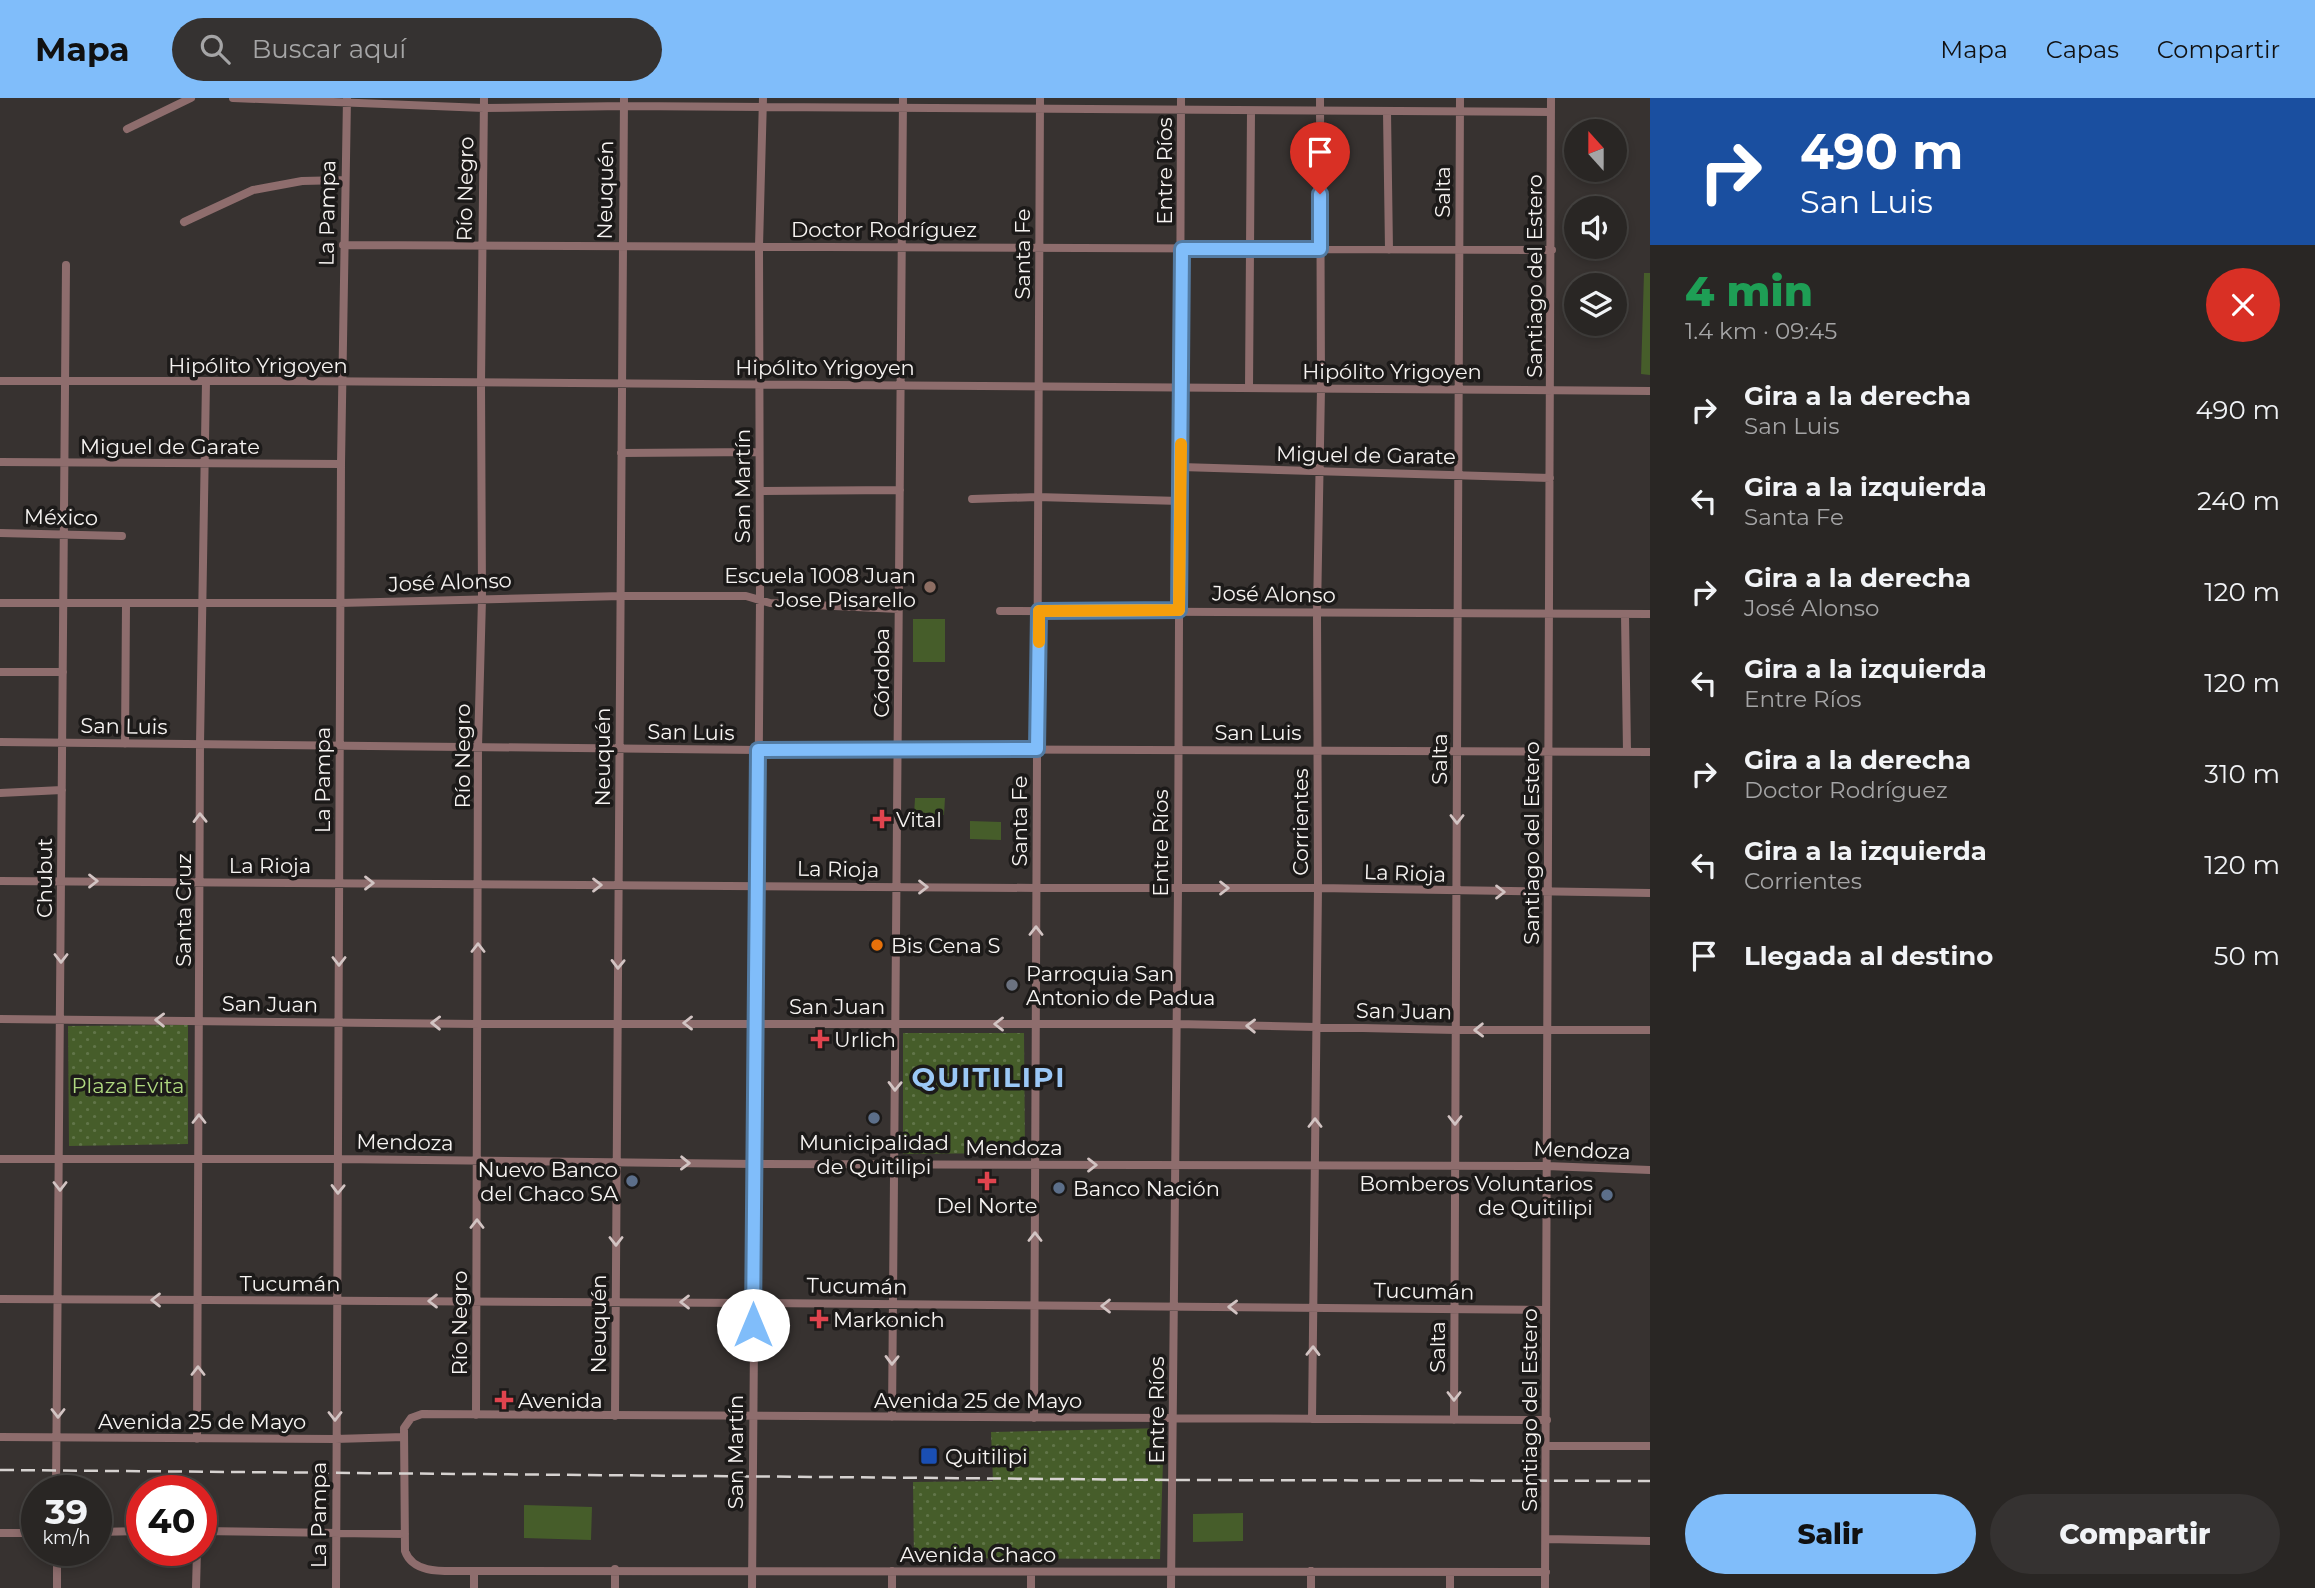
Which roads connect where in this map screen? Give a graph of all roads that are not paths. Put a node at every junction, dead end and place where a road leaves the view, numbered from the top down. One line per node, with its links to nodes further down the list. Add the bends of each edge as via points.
1 (191, 98): 22 (street)
2 (233, 98): 10 (street)
3 (484, 98): 13 (street, Río Negro)
4 (903, 98): 14 (street, Córdoba)
5 (1040, 98): 15 (street, Santa Fe)
6 (1181, 98): 16 (street, Entre Ríos)
7 (1320, 98): 18 (street, Corrientes)
8 (1460, 98): 21 (street, Salta)
9 (1552, 98): 20 (street, Santiago del Estero)
10 (347, 101): 13 (street); 23 (street, La Pampa)
11 (624, 102): 12 (street); 13 (street); 28 (street, Neuquén)
12 (763, 103): 14 (street); 27 (street, San Martín)
13 (484, 108): 26 (street, Río Negro)
14 (903, 108): 15 (street); 29 (street, Córdoba)
15 (1040, 110): 16 (street); 30 (street, Santa Fe)
16 (1181, 111): 17 (street); 31 (street, Entre Ríos)
17 (1251, 111): 18 (street); 32 (street)
18 (1320, 112): 19 (street); 33 (street, Corrientes)
19 (1387, 112): 21 (street); 34 (street)
20 (1551, 112): 21 (street); 36 (street, Santiago del Estero)
21 (1459, 113): 35 (street, Salta)
22 (127, 129)
23 (345, 180): 24 (street, via 302,181 253,190); 25 (street, La Pampa)
24 (184, 222)
25 (343, 245): 26 (street, Doctor Rodríguez); 41 (street, La Pampa)
26 (482, 246): 28 (street, Doctor Rodríguez); 42 (street, Río Negro)
27 (760, 246): 28 (street, Doctor Rodríguez); 29 (street, Doctor Rodríguez); 44 (street, San Martín)
28 (622, 247): 43 (street, Neuquén)
29 (901, 247): 30 (street, Doctor Rodríguez); 45 (street, Córdoba)
30 (1039, 247): 31 (street, Doctor Rodríguez); 46 (street, Santa Fe)
31 (1182, 249): 32 (street, Doctor Rodríguez); 47 (street, Entre Ríos)
32 (1250, 249): 33 (street, Doctor Rodríguez); 48 (street)
33 (1320, 249): 34 (street, Doctor Rodríguez); 49 (street, Corrientes)
34 (1390, 250): 35 (street, Doctor Rodríguez)
35 (1460, 250): 36 (street, Doctor Rodríguez); 51 (street, Salta)
36 (1552, 250): 50 (street, Santiago del Estero)
37 (66, 265): 40 (street, Chubut)
38 (0, 381): 40 (street, Hipólito Yrigoyen)
39 (206, 381): 40 (street, Hipólito Yrigoyen); 41 (street, Hipólito Yrigoyen); 57 (street, Santa Cruz)
40 (65, 382): 56 (street, Chubut)
41 (343, 383): 42 (street, Hipólito Yrigoyen); 58 (street, La Pampa)
42 (481, 383): 43 (street, Hipólito Yrigoyen); 72 (street, Río Negro)
43 (621, 384): 44 (street, Hipólito Yrigoyen); 54 (street, Neuquén)
44 (759, 384): 45 (street, Hipólito Yrigoyen); 53 (street, San Martín)
45 (901, 385): 46 (street, Hipólito Yrigoyen); 63 (street, Córdoba)
46 (1038, 386): 47 (street, Hipólito Yrigoyen); 65 (street, Santa Fe)
47 (1180, 388): 48 (street, Hipólito Yrigoyen); 59 (street, Entre Ríos)
48 (1249, 388): 49 (street, Hipólito Yrigoyen)
49 (1321, 388): 51 (street, Hipólito Yrigoyen); 60 (street, Corrientes)
50 (1551, 389): 51 (street, Hipólito Yrigoyen); 52 (street, Hipólito Yrigoyen); 62 (street, Santiago del Estero)
51 (1460, 390): 61 (street, Salta)
52 (1650, 391)
53 (759, 452): 54 (street); 64 (street, San Martín)
54 (621, 453): 71 (street, Neuquén)
55 (0, 462): 56 (street, Miguel de Garate)
56 (65, 463): 57 (street, Miguel de Garate); 69 (street, Chubut)
57 (205, 463): 58 (street, Miguel de Garate); 78 (street, Santa Cruz)
58 (341, 464): 75 (street, La Pampa)
59 (1181, 467): 60 (street, Miguel de Garate); 67 (street, Entre Ríos)
60 (1319, 472): 61 (street, Miguel de Garate); 83 (street, Corrientes)
61 (1459, 475): 62 (street, Miguel de Garate); 84 (street, Salta)
62 (1550, 478): 85 (street, Santiago del Estero)
63 (900, 490): 64 (street); 79 (street, Córdoba)
64 (760, 491): 73 (street, San Martín)
65 (1037, 497): 66 (street); 67 (street); 82 (street, Santa Fe)
66 (972, 499)
67 (1180, 501): 80 (street, Entre Ríos)
68 (0, 533): 69 (street, México)
69 (64, 533): 70 (street, México); 76 (street, Chubut)
70 (122, 536)
71 (622, 596): 72 (street, José Alonso); 73 (street, José Alonso, via 746,596); 96 (street, Neuquén)
72 (482, 599): 75 (street, José Alonso); 95 (street, Río Negro)
73 (760, 600): 79 (street, José Alonso); 99 (street, San Martín)
74 (0, 603): 76 (street, José Alonso)
75 (340, 603): 78 (street, José Alonso); 94 (street, La Pampa)
76 (64, 604): 77 (street, José Alonso); 89 (street, Chubut)
77 (126, 604): 78 (street, José Alonso); 92 (street)
78 (202, 604): 93 (street, Santa Cruz)
79 (899, 609): 97 (street, Córdoba)
80 (1179, 610): 82 (street, José Alonso); 83 (street, José Alonso); 100 (street, Entre Ríos)
81 (1000, 611): 82 (street, José Alonso)
82 (1039, 611): 98 (street, Santa Fe)
83 (1317, 612): 84 (street, José Alonso); 101 (street, Corrientes)
84 (1457, 613): 85 (street, José Alonso); 102 (street, Salta)
85 (1548, 613): 86 (street, José Alonso); 103 (street, Santiago del Estero)
86 (1625, 614): 87 (street, José Alonso); 104 (street)
87 (1650, 614)
88 (0, 672): 89 (street)
89 (63, 672): 91 (street, Chubut)
90 (0, 742): 91 (street, San Luis)
91 (63, 743): 92 (street, San Luis); 106 (street, Chubut)
92 (125, 744): 93 (street, San Luis)
93 (200, 744): 94 (street, San Luis); 110 (street, Santa Cruz, one-way to 93)
94 (340, 746): 95 (street, San Luis); 111 (street, La Pampa)
95 (478, 747): 96 (street, San Luis); 112 (street, Río Negro)
96 (620, 749): 99 (street, San Luis); 113 (street, Neuquén)
97 (898, 749): 98 (street, San Luis); 99 (street, San Luis); 115 (street, Córdoba)
98 (1037, 749): 100 (street, San Luis); 116 (street, Santa Fe)
99 (758, 750): 114 (street, San Martín)
100 (1178, 750): 101 (street, San Luis); 117 (street, Entre Ríos)
101 (1318, 750): 102 (street, San Luis); 118 (street, Corrientes)
102 (1457, 750): 103 (street, San Luis); 119 (street, Salta, one-way to 119)
103 (1550, 752): 104 (street, San Luis); 120 (street, Santiago del Estero)
104 (1626, 752): 105 (street, San Luis)
105 (1650, 752)
106 (62, 790): 107 (street); 109 (street, Chubut)
107 (0, 793)
108 (0, 881): 109 (street, La Rioja)
109 (62, 881): 110 (street, La Rioja, one-way to 110); 123 (street, Chubut, one-way to 123)
110 (201, 882): 111 (street, La Rioja); 124 (street, Santa Cruz)
111 (340, 883): 112 (street, La Rioja, one-way to 112); 125 (street, La Pampa, one-way to 125)
112 (479, 884): 113 (street, La Rioja, one-way to 113); 129 (street, Río Negro, one-way to 112)
113 (620, 885): 114 (street, La Rioja); 126 (street, Neuquén, one-way to 126)
114 (756, 886): 115 (street, La Rioja); 127 (street, San Martín)
115 (896, 887): 116 (street, La Rioja, one-way to 116); 128 (street, Córdoba)
116 (1036, 888): 117 (street, La Rioja); 130 (street, Santa Fe, one-way to 116)
117 (1178, 888): 118 (street, La Rioja, one-way to 118); 131 (street, Entre Ríos)
118 (1318, 888): 119 (street, La Rioja); 132 (street, Corrientes)
119 (1457, 892): 120 (street, La Rioja, one-way to 120); 134 (street, Salta)
120 (1549, 892): 121 (street, La Rioja); 133 (street, Santiago del Estero)
121 (1650, 893)
122 (0, 1019): 123 (street, San Juan)
123 (61, 1019): 124 (street, San Juan, one-way to 123); 138 (street, Chubut)
124 (199, 1021): 125 (street, San Juan); 139 (street, Santa Cruz, one-way to 124)
125 (339, 1022): 129 (street, San Juan, one-way to 125); 136 (street, La Pampa)
126 (617, 1022): 127 (street, San Juan, one-way to 126); 129 (street, San Juan); 141 (street, Neuquén)
127 (757, 1023): 128 (street, San Juan); 142 (street, San Martín)
128 (895, 1023): 130 (street, San Juan, one-way to 128); 143 (street, Córdoba, one-way to 143)
129 (478, 1024): 140 (street, Río Negro)
130 (1035, 1024): 131 (street, San Juan); 144 (street, Santa Fe)
131 (1177, 1024): 132 (street, San Juan, one-way to 131); 145 (street, Entre Ríos)
132 (1316, 1027): 134 (street, San Juan); 146 (street, Corrientes, one-way to 132)
133 (1547, 1029): 134 (street, San Juan, one-way to 134); 135 (street, San Juan); 148 (street, Santiago del Estero)
134 (1455, 1030): 147 (street, Salta, one-way to 147)
135 (1650, 1030)
136 (339, 1158): 139 (street, Mendoza); 140 (street, Mendoza); 153 (street, La Pampa, one-way to 153)
137 (0, 1159): 138 (street, Mendoza)
138 (60, 1160): 139 (street, Mendoza); 151 (street, Chubut, one-way to 151)
139 (200, 1160): 152 (street, Santa Cruz)
140 (477, 1161): 141 (street, Mendoza); 154 (street, Río Negro, one-way to 140)
141 (617, 1162): 142 (street, Mendoza, one-way to 142); 155 (street, Neuquén, one-way to 155)
142 (754, 1164): 143 (street, Mendoza); 156 (street, San Martín)
143 (894, 1164): 144 (street, Mendoza); 157 (street, Córdoba)
144 (1035, 1164): 145 (street, Mendoza, one-way to 145); 158 (street, Santa Fe, one-way to 144)
145 (1175, 1165): 146 (street, Mendoza); 159 (street, Entre Ríos)
146 (1315, 1165): 147 (street, Mendoza); 160 (street, Corrientes)
147 (1455, 1166): 148 (street, Mendoza); 161 (street, Salta)
148 (1547, 1166): 149 (street, Mendoza); 162 (street, Santiago del Estero)
149 (1650, 1170)
150 (0, 1299): 151 (street, Tucumán)
151 (59, 1300): 152 (street, Tucumán, one-way to 151); 174 (street, Chubut, one-way to 174)
152 (198, 1300): 153 (street, Tucumán); 175 (street, Santa Cruz, one-way to 152)
153 (336, 1301): 154 (street, Tucumán, one-way to 153); 176 (street, La Pampa, one-way to 176)
154 (476, 1301): 155 (street, Tucumán); 163 (street, Río Negro)
155 (616, 1302): 156 (street, Tucumán, one-way to 155); 164 (street, Neuquén)
156 (753, 1303): 157 (street, Tucumán); 165 (street, San Martín)
157 (893, 1304): 158 (street, Tucumán); 166 (street, Córdoba, one-way to 166)
158 (1034, 1305): 159 (street, Tucumán, one-way to 158); 167 (street, Santa Fe)
159 (1174, 1306): 160 (street, Tucumán, one-way to 159); 168 (street, Entre Ríos)
160 (1313, 1308): 161 (street, Tucumán); 169 (street, Corrientes, one-way to 160)
161 (1454, 1309): 162 (street, Tucumán); 170 (street, Salta, one-way to 170)
162 (1546, 1310): 171 (street, Santiago del Estero)
163 (476, 1415): 164 (street, Avenida 25 de Mayo); 173 (street, Avenida 25 de Mayo, via 422,1414 411,1418)
164 (615, 1416): 165 (street, Avenida 25 de Mayo)
165 (752, 1416): 166 (street, Avenida 25 de Mayo); 190 (street, San Martín)
166 (891, 1417): 167 (street, Avenida 25 de Mayo)
167 (1034, 1418): 168 (street, Avenida 25 de Mayo)
168 (1174, 1418): 169 (street, Avenida 25 de Mayo); 193 (street, Entre Ríos)
169 (1312, 1419): 170 (street, Avenida 25 de Mayo)
170 (1454, 1420): 171 (street, Avenida 25 de Mayo)
171 (1547, 1420): 177 (street, Santiago del Estero)
172 (0, 1437): 174 (street, Avenida 25 de Mayo)
173 (404, 1437): 176 (street, Avenida 25 de Mayo); 184 (street)
174 (58, 1438): 175 (street, Avenida 25 de Mayo); 179 (street, Chubut)
175 (197, 1439): 176 (street, Avenida 25 de Mayo)
176 (335, 1439): 183 (street, La Pampa)
177 (1546, 1446): 178 (street); 185 (street, Santiago del Estero)
178 (1650, 1446)
179 (57, 1475)
180 (217, 1531): 183 (street)
181 (21, 1532): 182 (street)
182 (0, 1533)
183 (337, 1533): 184 (street); 200 (street, La Pampa)
184 (405, 1534): 191 (street, Avenida Chaco, via 411,1562 423,1568)
185 (1546, 1539): 186 (street); 196 (street, Santiago del Estero)
186 (1650, 1541)
187 (57, 1566): 198 (street)
188 (197, 1566): 199 (street)
189 (615, 1569): 190 (street, Avenida Chaco); 191 (street, Avenida Chaco); 202 (street)
190 (752, 1570): 192 (street, Avenida Chaco); 203 (street, San Martín)
191 (474, 1571): 201 (street)
192 (892, 1571): 197 (street, Avenida Chaco); 204 (street)
193 (1171, 1571): 194 (street, Avenida Chaco); 197 (street, Avenida Chaco); 206 (street, Entre Ríos)
194 (1311, 1571): 195 (street, Avenida Chaco); 207 (street)
195 (1450, 1572): 196 (street, Avenida Chaco); 208 (street)
196 (1546, 1572): 209 (street, Santiago del Estero)
197 (1031, 1573): 205 (street)
198 (57, 1588)
199 (196, 1588)
200 (336, 1588)
201 (474, 1588)
202 (615, 1588)
203 (752, 1588)
204 (892, 1588)
205 (1031, 1588)
206 (1171, 1588)
207 (1311, 1588)
208 (1450, 1588)
209 (1545, 1588)

